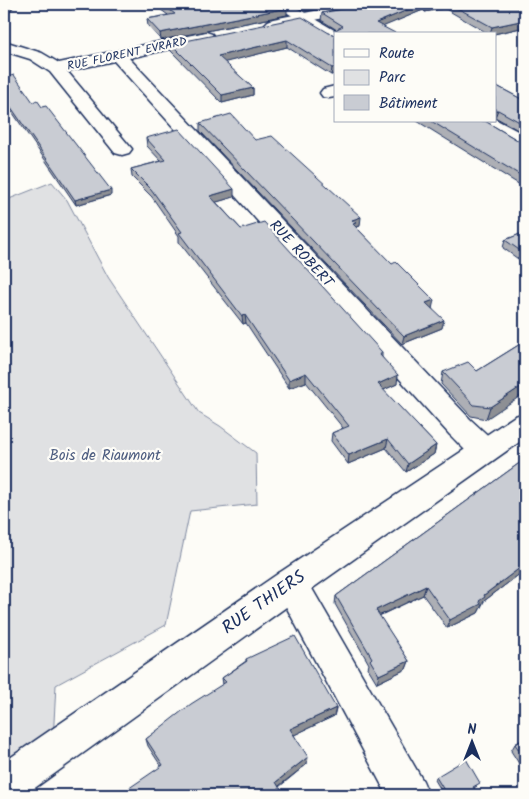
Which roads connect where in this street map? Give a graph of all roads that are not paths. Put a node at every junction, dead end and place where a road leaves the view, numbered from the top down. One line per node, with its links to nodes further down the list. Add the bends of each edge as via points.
1 (280, 4): 3 (street)
2 (370, 4): 3 (street)
3 (303, 17): 4 (street); 6 (street)
4 (253, 28)
5 (224, 34): 8 (street, RUE FLORENT EVRARD)
6 (334, 35)
7 (4, 46): 9 (street, RUE FLORENT EVRARD, via 36,56)
8 (118, 56): 9 (street, RUE FLORENT EVRARD); 14 (street, RUE ROBERT, via 454,420)
9 (56, 68): 12 (street)
10 (488, 122): 11 (street)
11 (525, 143)
12 (122, 149)
13 (525, 424): 14 (street, RUE THIERS)
14 (486, 450): 15 (street, RUE THIERS)
15 (291, 584): 16 (street, RUE THIERS); 17 (street)
16 (4, 786)
17 (409, 795)

